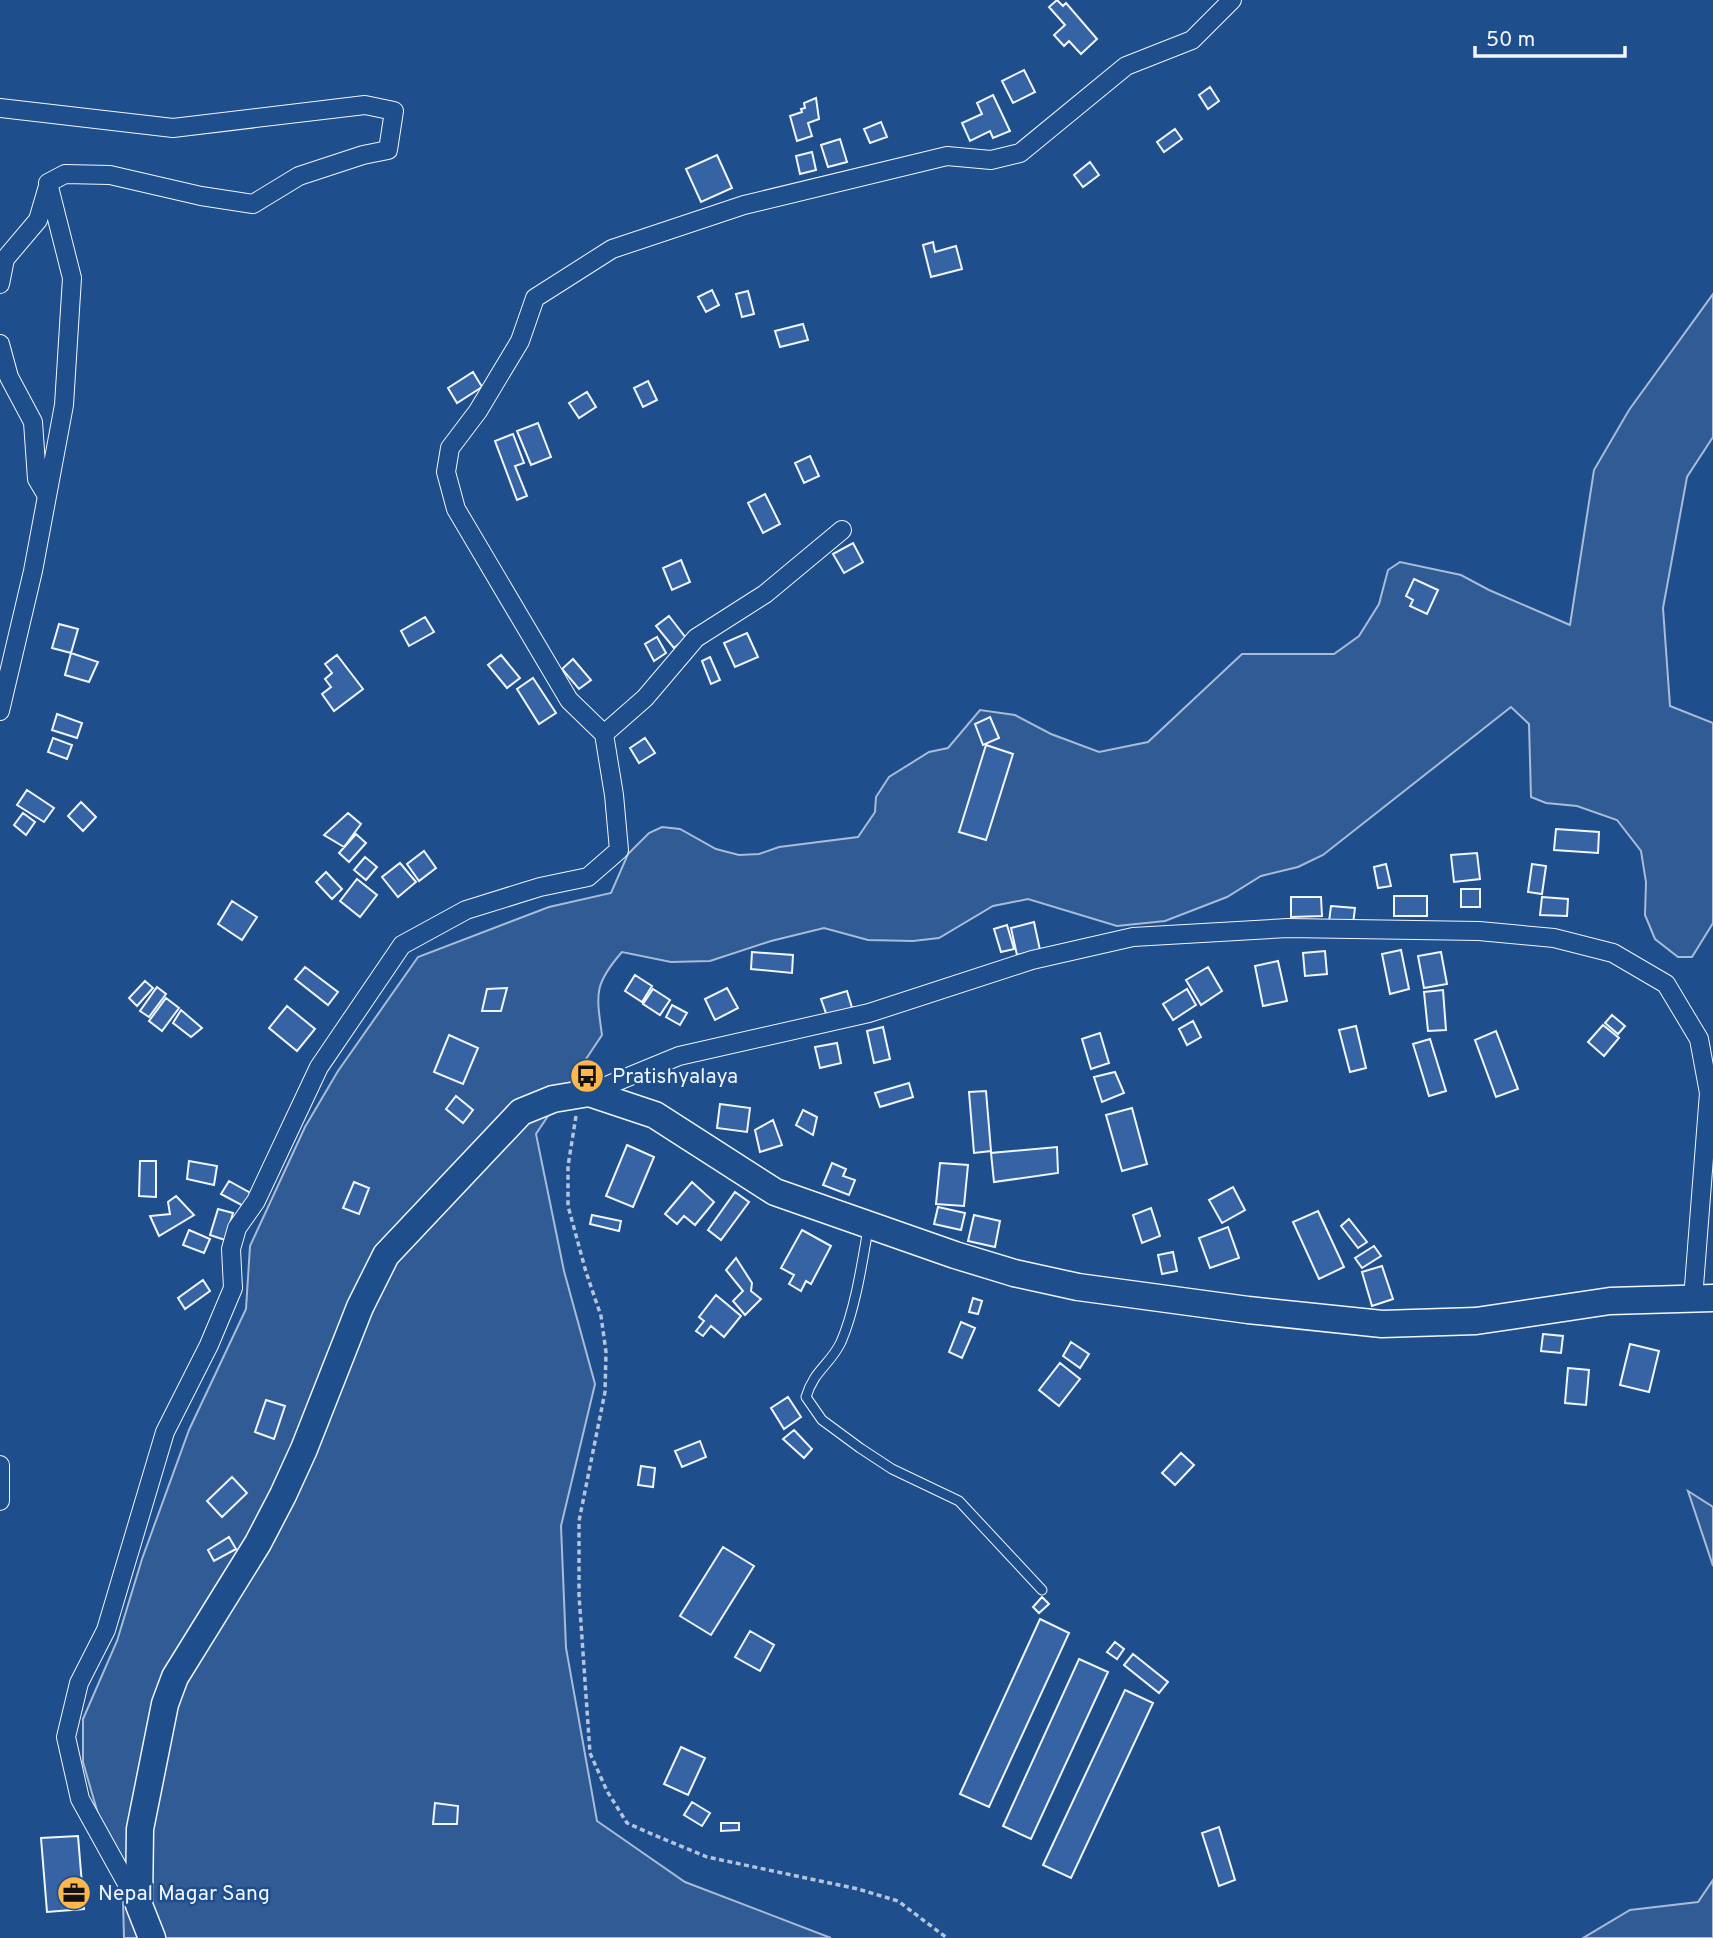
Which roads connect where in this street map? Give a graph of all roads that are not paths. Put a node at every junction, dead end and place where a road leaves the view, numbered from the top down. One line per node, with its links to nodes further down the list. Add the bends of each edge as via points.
1 (1232, 0): 9 (street, via 1192,40 1126,66 1020,153 991,160 947,156 744,205 612,250 535,298 520,341 450,448 446,472 456,509 569,701)
2 (0, 108): 3 (street, via 173,128 365,105 394,111 388,150 299,176 253,204 110,175 65,174)
3 (48, 183): 4 (street, via 38,220 5,259); 6 (street, via 72,278 64,405)
4 (0, 284)
5 (0, 345): 6 (street, via 9,377 33,422 37,479)
6 (47, 496): 8 (street)
7 (842, 530): 9 (street, via 765,594 696,638 645,698)
8 (0, 711)
9 (604, 734): 16 (street, via 619,850 588,877 466,910 402,945 319,1068 256,1202 237,1228 231,1249 233,1287 165,1432 106,1630 79,1684 65,1737 80,1799)
10 (584, 1093): 11 (main road, via 655,1115 775,1192); 12 (street, via 679,1056 869,1013 1032,960 1133,937 1288,928 1554,938 1613,953 1667,984 1699,1040 1709,1093); 16 (main road, via 520,1112 386,1255 283,1495 175,1677 165,1704 140,1829)
11 (869, 1226): 12 (main road, via 1014,1273 1078,1287 1382,1324 1476,1321 1610,1301); 15 (lane, via 841,1340 811,1381 806,1397 822,1420 860,1448 959,1501)
12 (1703, 1298)
13 (0, 1465): 14 (street)
14 (0, 1501)
15 (1042, 1590)
16 (139, 1905): 17 (main road)
17 (152, 1938)

